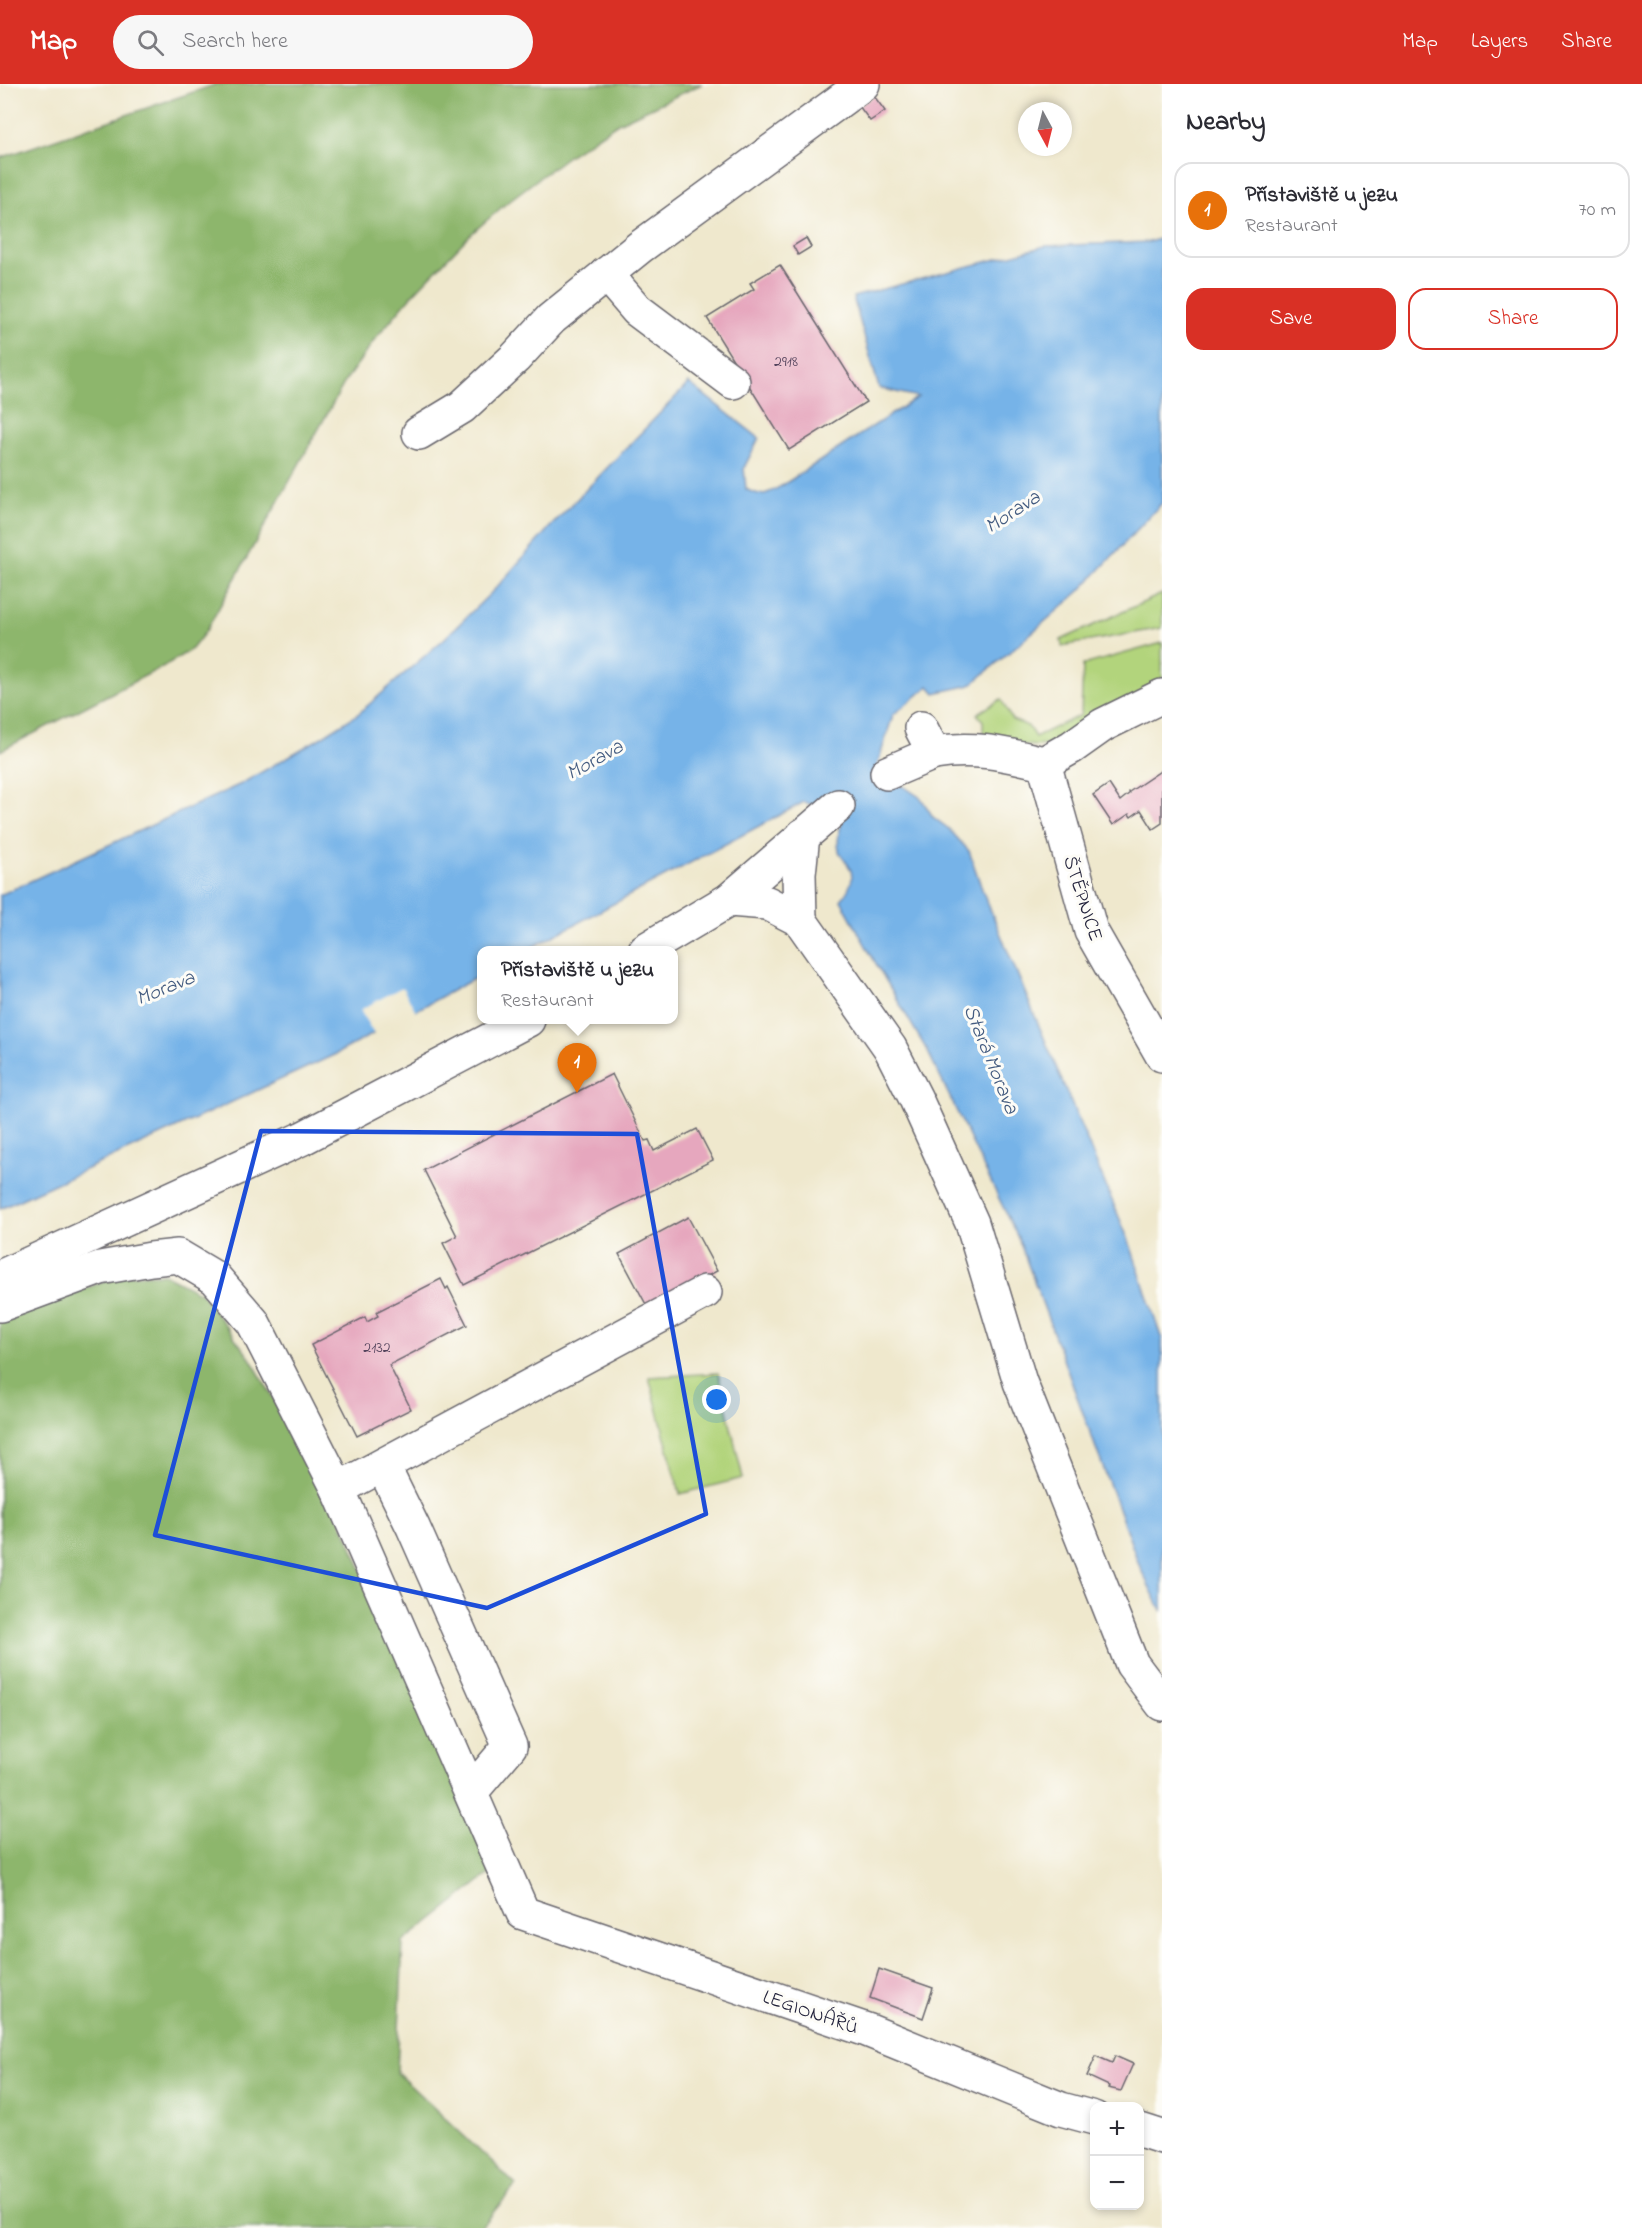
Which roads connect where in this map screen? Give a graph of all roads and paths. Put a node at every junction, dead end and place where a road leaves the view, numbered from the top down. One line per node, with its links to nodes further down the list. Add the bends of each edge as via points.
1 (862, 84): 2 (street)
2 (606, 274): 3 (street, via 637,310); 4 (street, via 551,319 462,407)
3 (733, 382)
4 (419, 433)
5 (1162, 696): 6 (street, via 1103,725)
6 (1044, 763): 7 (street, via 975,749 954,749 927,740); 14 (street, ŠTĚPNICE, via 1091,932)
7 (887, 773)
8 (838, 806): 9 (street)
9 (803, 835): 10 (street); 11 (street, via 798,885)
10 (729, 900): 11 (street, via 767,903); 12 (street)
11 (800, 920): 20 (street, via 890,1048 916,1099 972,1223 1020,1382 1132,1664)
12 (653, 946)
13 (520, 1024): 15 (street, via 303,1138)
14 (1160, 1045)
15 (0, 1277)
16 (705, 1292): 18 (street)
17 (0, 1305): 19 (street, via 100,1268 178,1256 215,1278 253,1322)
18 (383, 1466): 19 (street); 21 (street, via 510,1746)
19 (338, 1489): 21 (street)
20 (1162, 1704)
21 (471, 1792): 22 (street, LEGIONÁŘŮ, via 523,1913 867,2030 1061,2109)
22 (1090, 2117)
23 (1144, 2131): 24 (street)
24 (1162, 2137)

